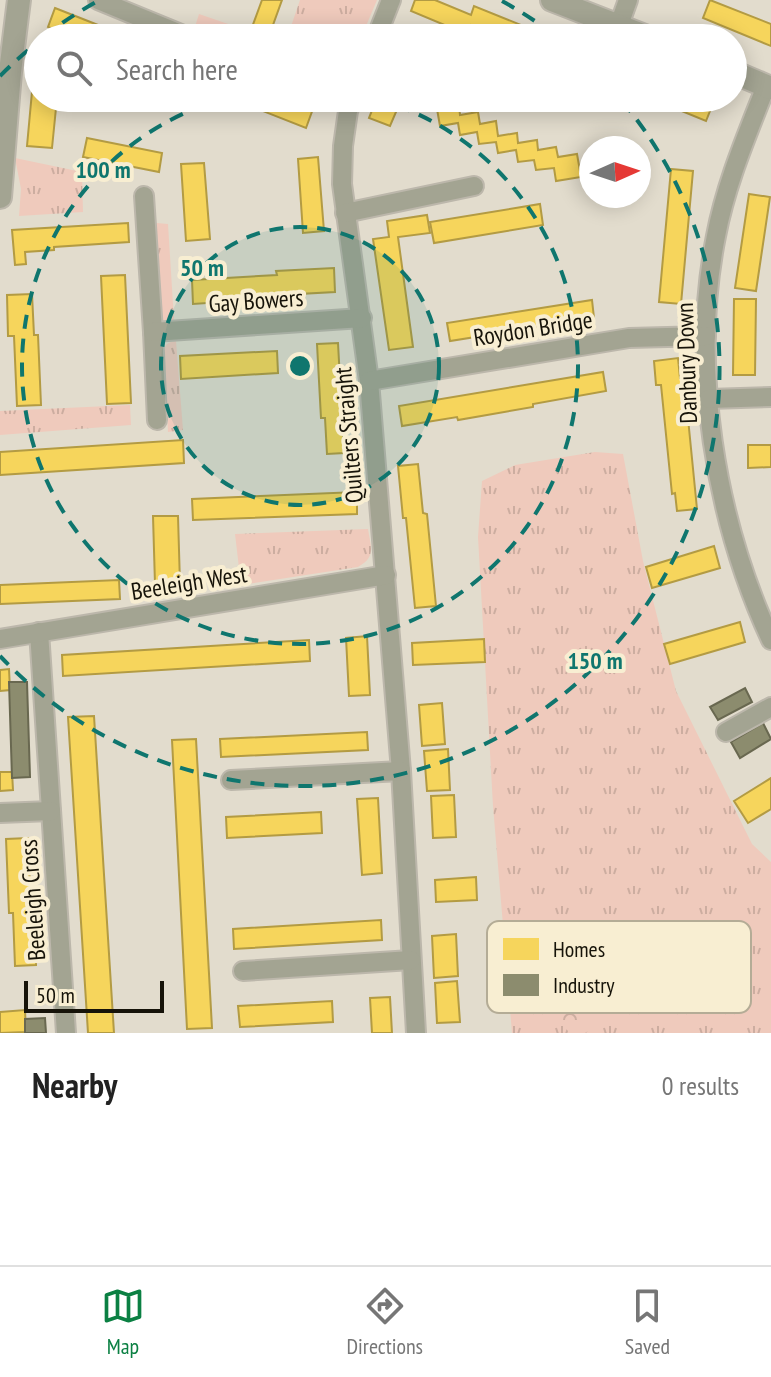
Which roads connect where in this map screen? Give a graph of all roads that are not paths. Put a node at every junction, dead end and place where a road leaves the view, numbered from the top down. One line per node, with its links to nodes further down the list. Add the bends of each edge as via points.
1 (19, 0): 13 (street)
2 (98, 0): 6 (street)
3 (391, 0): 7 (street)
4 (552, 0): 8 (street)
5 (628, 0): 9 (street)
6 (156, 24)
7 (382, 24)
8 (616, 24)
9 (619, 24)
10 (747, 78): 11 (street)
11 (769, 87): 20 (street, Danbury Down, via 725,196 709,284)
12 (348, 112): 17 (street, Quilters Straight)
13 (0, 186): 16 (street)
14 (474, 186): 17 (street)
15 (144, 196): 19 (street)
16 (0, 197)
17 (345, 213): 18 (street, Quilters Straight)
18 (362, 318): 19 (street, Gay Bowers); 21 (street, Quilters Straight)
19 (153, 332): 24 (street)
20 (706, 336): 21 (street, Roydon Bridge, via 629,338); 23 (street, Danbury Down)
21 (369, 381): 25 (street, Quilters Straight)
22 (771, 397): 23 (street)
23 (709, 399): 28 (street, Danbury Down, via 738,555)
24 (157, 420)
25 (386, 575): 26 (street, Beeleigh West); 31 (street, Quilters Straight)
26 (39, 632): 27 (street, Beeleigh West); 33 (street, Beeleigh Cross)
27 (0, 639)
28 (771, 640)
29 (771, 707): 30 (street)
30 (726, 732)
31 (401, 771): 32 (street); 35 (street, Quilters Straight)
32 (231, 780)
33 (51, 811): 34 (street, Beeleigh Cross); 37 (street, Beeleigh Cross)
34 (0, 813)
35 (411, 960): 36 (street); 38 (street, Quilters Straight)
36 (243, 971)
37 (66, 1033)
38 (416, 1033)

